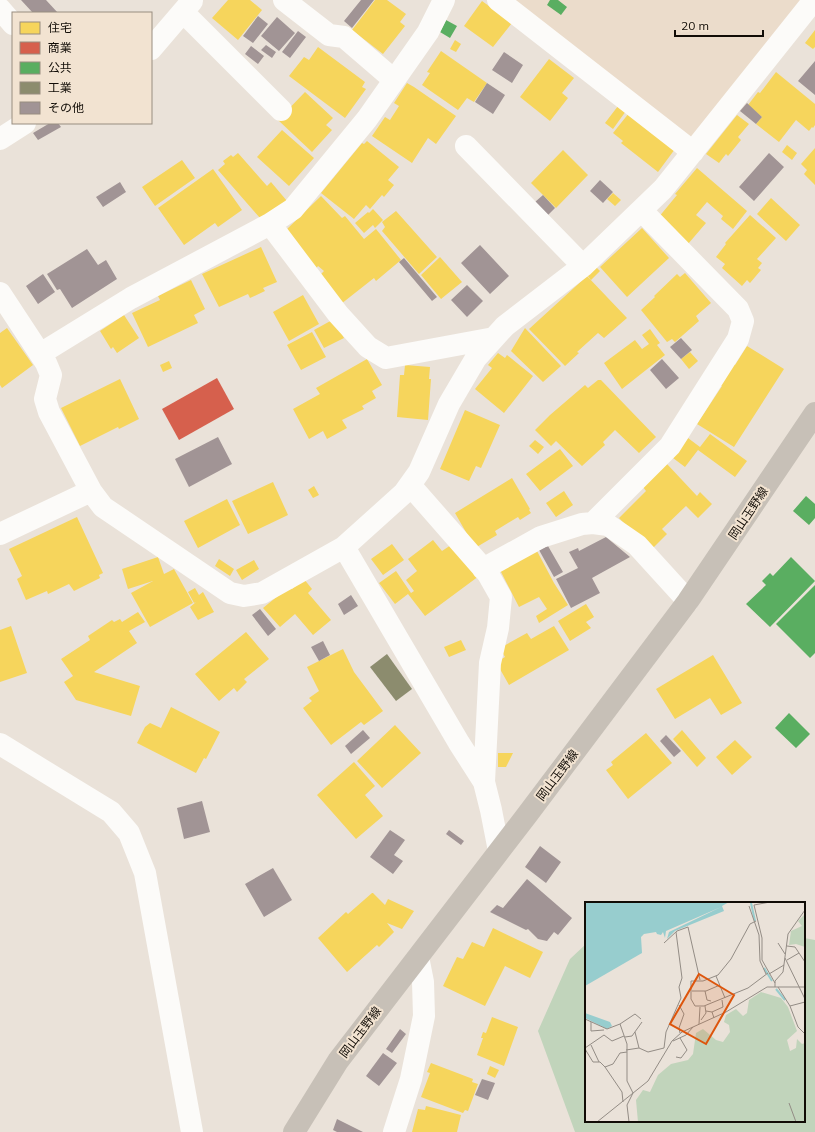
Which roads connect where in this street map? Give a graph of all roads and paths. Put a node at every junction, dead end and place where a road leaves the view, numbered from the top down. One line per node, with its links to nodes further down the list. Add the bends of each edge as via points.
1 (284, 0): 9 (street, via 329,35 344,37)
2 (444, 0): 9 (street, via 428,32)
3 (498, 0): 14 (street)
4 (814, 0): 14 (street)
5 (188, 6): 8 (street); 10 (street)
6 (0, 9): 7 (street)
7 (12, 23)
8 (152, 48)
9 (394, 80): 16 (street, via 367,119 293,209)
10 (281, 110)
11 (23, 124): 12 (street)
12 (0, 139)
13 (466, 146): 17 (street)
14 (693, 152): 15 (street, via 663,189)
15 (641, 210): 17 (street); 24 (street, via 738,309 743,321 738,339 670,446)
16 (270, 224): 19 (street, via 338,314 368,347 386,358); 20 (street, via 131,298)
17 (583, 266): 19 (street, via 505,326)
18 (0, 294): 20 (street)
19 (494, 338): 22 (street, via 476,358 449,404 420,472)
20 (40, 354): 23 (street, via 51,375 45,399 49,412)
21 (815, 413): 28 (main road, 岡山玉野線)
22 (410, 485): 26 (street); 27 (street)
23 (91, 491): 25 (street); 26 (street, via 103,507 230,593 244,596 262,593)
24 (594, 524): 27 (street, via 582,524 541,537); 28 (street, via 608,525 637,545)
25 (0, 534)
26 (344, 547): 30 (street)
27 (483, 569): 30 (street, via 501,597 498,628 490,663)
28 (688, 601): 31 (main road, 岡山玉野線)
29 (0, 744): 33 (street, via 111,812 129,833 145,873)
30 (484, 782): 31 (street)
31 (499, 851): 32 (main road, 岡山玉野線)
32 (418, 957): 34 (main road, 岡山玉野線, via 338,1061); 35 (street, via 423,982 424,1016 411,1079)
33 (192, 1132)
34 (294, 1132)
35 (394, 1132)

